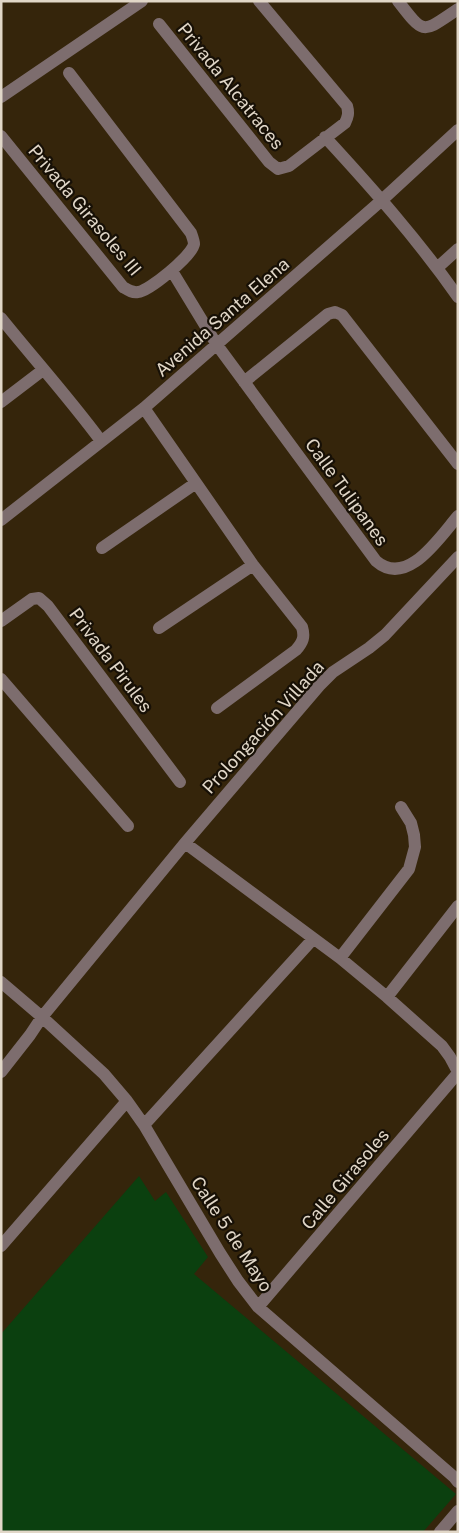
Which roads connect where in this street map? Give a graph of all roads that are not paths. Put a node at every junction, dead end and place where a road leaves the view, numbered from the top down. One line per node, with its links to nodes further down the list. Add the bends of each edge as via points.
1 (142, 1): 7 (street)
2 (259, 1): 10 (street, Privada Alcatraces, via 347,106 349,111 345,123)
3 (398, 1): 4 (street, via 422,28 430,27)
4 (458, 9)
5 (160, 24): 10 (street, Privada Alcatraces, via 269,162 278,169 290,166)
6 (69, 73): 14 (street, Privada Girasoles III, via 191,233 194,245)
7 (1, 97)
8 (458, 130): 11 (street, Avenida Santa Elena)
9 (1, 136): 14 (street, Privada Girasoles III, via 123,287 136,293 143,291)
10 (326, 137): 11 (street)
11 (382, 200): 13 (street); 17 (street, Avenida Santa Elena)
12 (458, 249): 13 (street)
13 (437, 268): 15 (street)
14 (172, 271): 17 (street, Privada Girasoles III)
15 (458, 297)
16 (1, 318): 18 (street)
17 (217, 345): 19 (street, Calle Tulipanes); 21 (street, Avenida Santa Elena)
18 (43, 370): 20 (street); 22 (street)
19 (244, 382): 23 (street, via 328,314 335,312 342,315); 25 (street, Calle Tulipanes, via 381,565 395,570 405,568 417,560)
20 (1, 402)
21 (144, 408): 22 (street, Avenida Santa Elena); 24 (street)
22 (101, 441): 26 (street, Avenida Santa Elena)
23 (458, 464)
24 (196, 483): 27 (street); 29 (street)
25 (458, 516)
26 (1, 520)
27 (102, 548)
28 (458, 557): 37 (street, Prolongación Villada, via 385,635 333,672 319,686)
29 (253, 565): 31 (street); 33 (street, via 302,627 304,639 296,650)
30 (1, 621): 34 (street, Privada Pirules, via 32,599 43,601)
31 (159, 628)
32 (1, 679): 36 (street)
33 (216, 708)
34 (180, 782)
35 (401, 807): 40 (street, via 411,823 416,847 409,869)
36 (128, 826)
37 (185, 842): 39 (street); 43 (street, Prolongación Villada)
38 (458, 906): 42 (street)
39 (313, 939): 40 (street); 47 (street)
40 (340, 958): 42 (street)
41 (2, 984): 43 (street, Calle 5 de Mayo)
42 (387, 997): 45 (street, via 442,1046)
43 (42, 1016): 44 (street, Prolongación Villada); 46 (street, Calle 5 de Mayo, via 104,1074)
44 (1, 1072)
45 (458, 1072): 49 (street, Calle Girasoles)
46 (127, 1101): 47 (street, Calle 5 de Mayo); 48 (street)
47 (144, 1125): 49 (street, Calle 5 de Mayo, via 220,1253)
48 (1, 1246)
49 (258, 1307): 50 (street, Calle 5 de Mayo)
50 (458, 1482)
51 (458, 1511): 52 (street)
52 (440, 1532)

